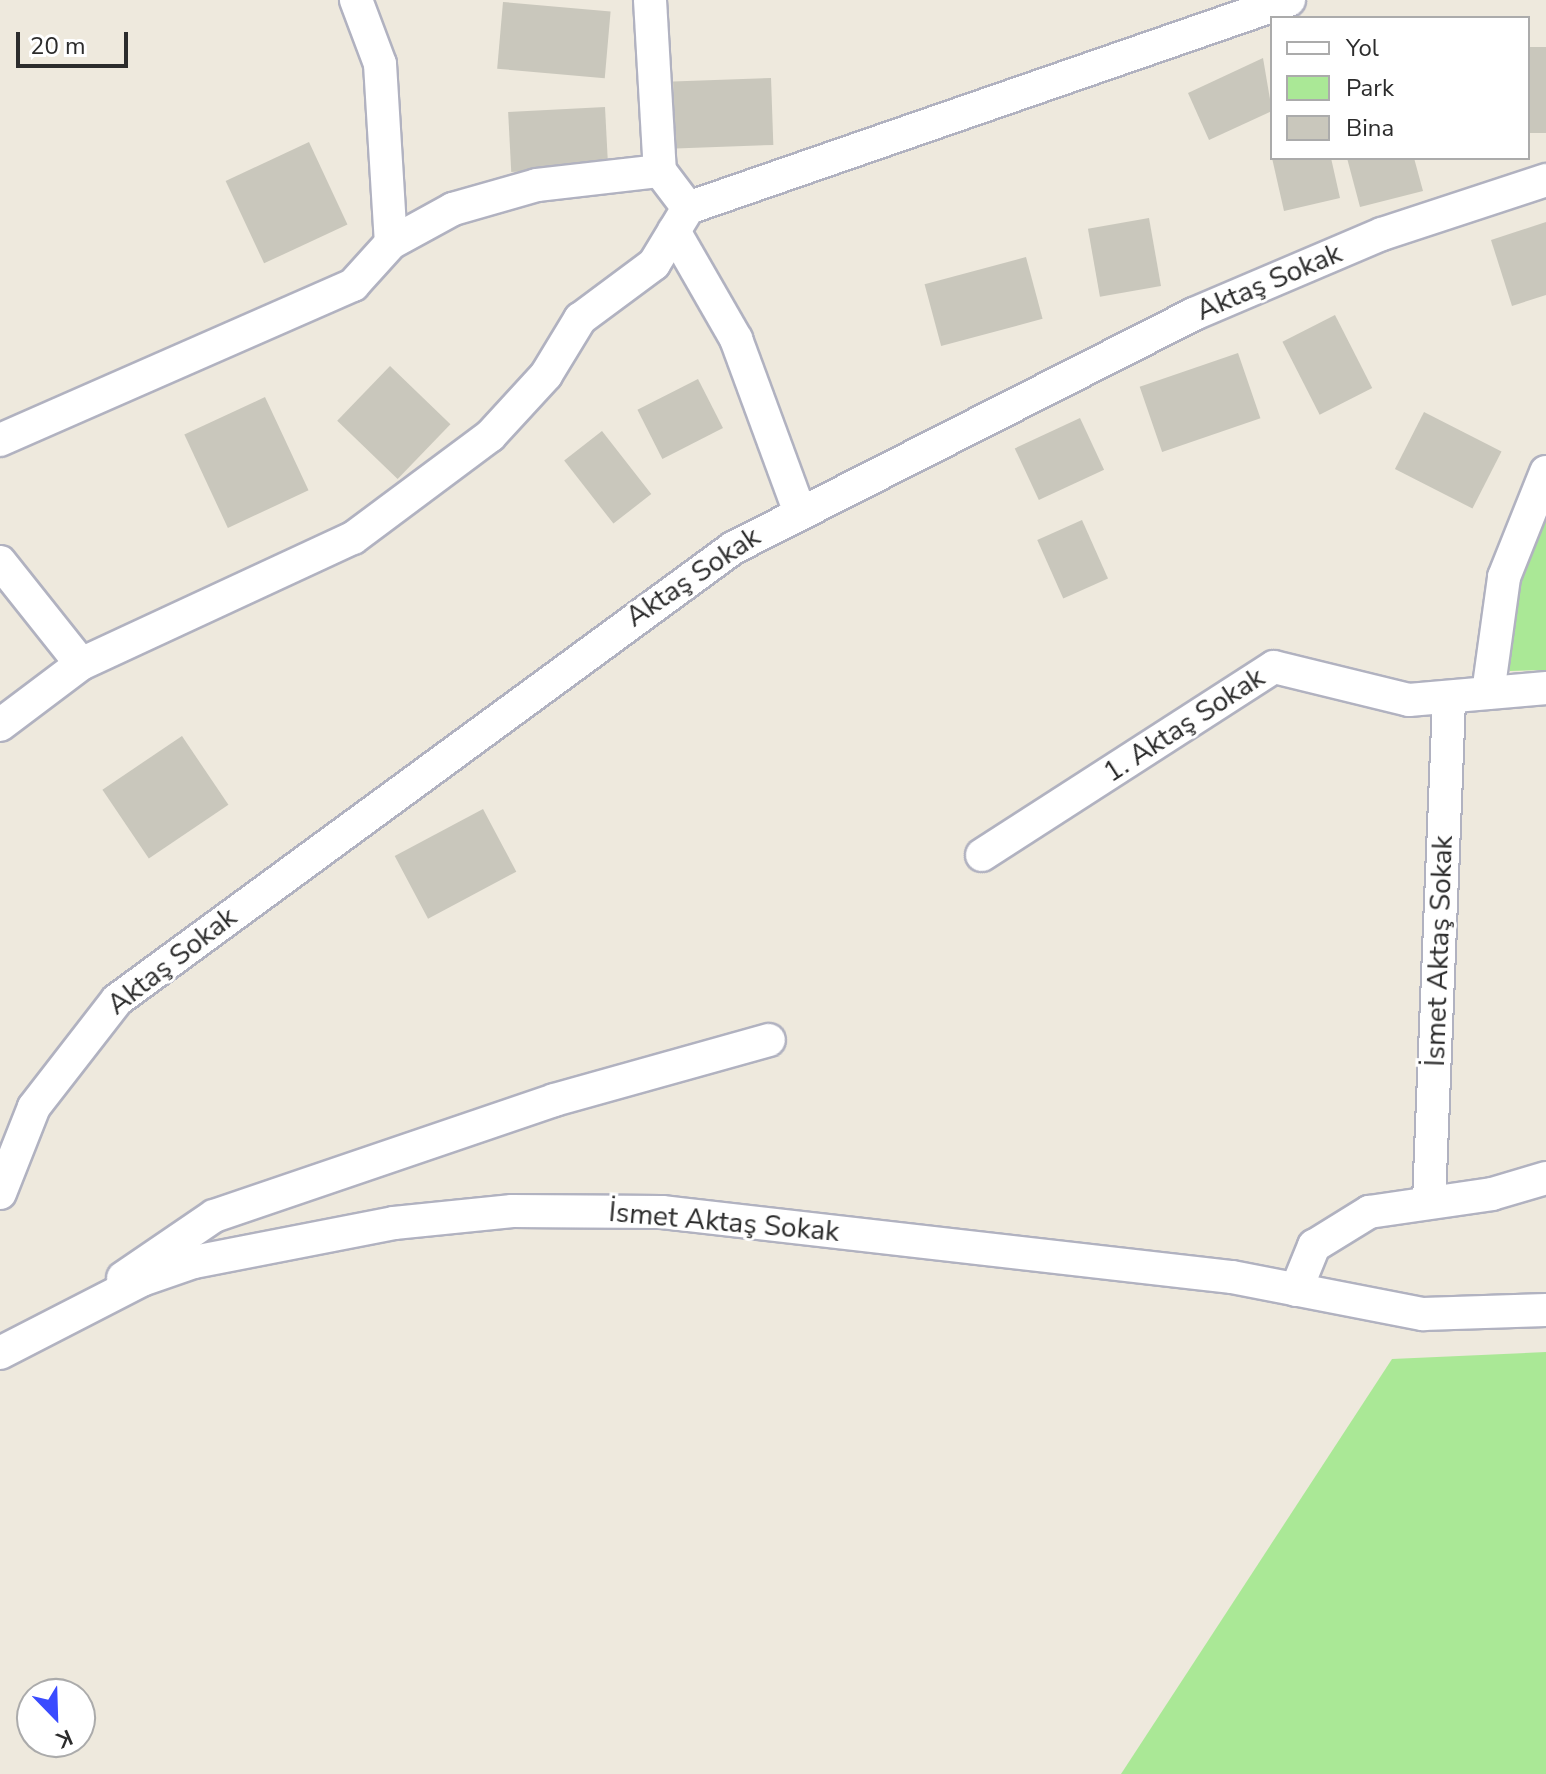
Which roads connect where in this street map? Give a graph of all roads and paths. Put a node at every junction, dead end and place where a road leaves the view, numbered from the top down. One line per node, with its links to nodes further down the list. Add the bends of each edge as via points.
1 (356, 0): 7 (street, via 380,64)
2 (650, 0): 4 (street)
3 (1289, 0): 6 (street, via 1013,90)
4 (660, 171): 6 (street); 7 (street, via 537,185 453,209)
5 (1546, 180): 10 (street, Aktaş Sokak, via 1382,234 1194,314)
6 (681, 220): 10 (street, via 736,339); 12 (street, via 654,264 580,319 546,375 490,436 353,538)
7 (391, 243): 8 (street, via 353,285)
8 (0, 440)
9 (1546, 472): 14 (street, via 1504,577)
10 (799, 510): 20 (street, Aktaş Sokak, via 657,598 117,1000 42,1094)
11 (0, 562): 12 (street)
12 (81, 664): 16 (street)
13 (1546, 688): 14 (street, 1. Aktaş Sokak)
14 (1488, 693): 15 (street, 1. Aktaş Sokak)
15 (1449, 700): 17 (street, 1. Aktaş Sokak, via 1385,697 1289,667 1263,671); 21 (street, İsmet Aktaş Sokak)
16 (0, 725)
17 (982, 855)
18 (769, 1040): 24 (street, via 554,1100 214,1216 167,1242)
19 (1546, 1178): 21 (street)
20 (0, 1193)
21 (1429, 1201): 22 (street, via 1369,1212 1330,1232 1314,1246)
22 (1296, 1290): 23 (street, via 1449,1316); 24 (street, İsmet Aktaş Sokak, via 662,1212 587,1209 453,1215 236,1252 142,1280)
23 (1546, 1310)
24 (82, 1311): 25 (street, İsmet Aktaş Sokak)
25 (0, 1353)

